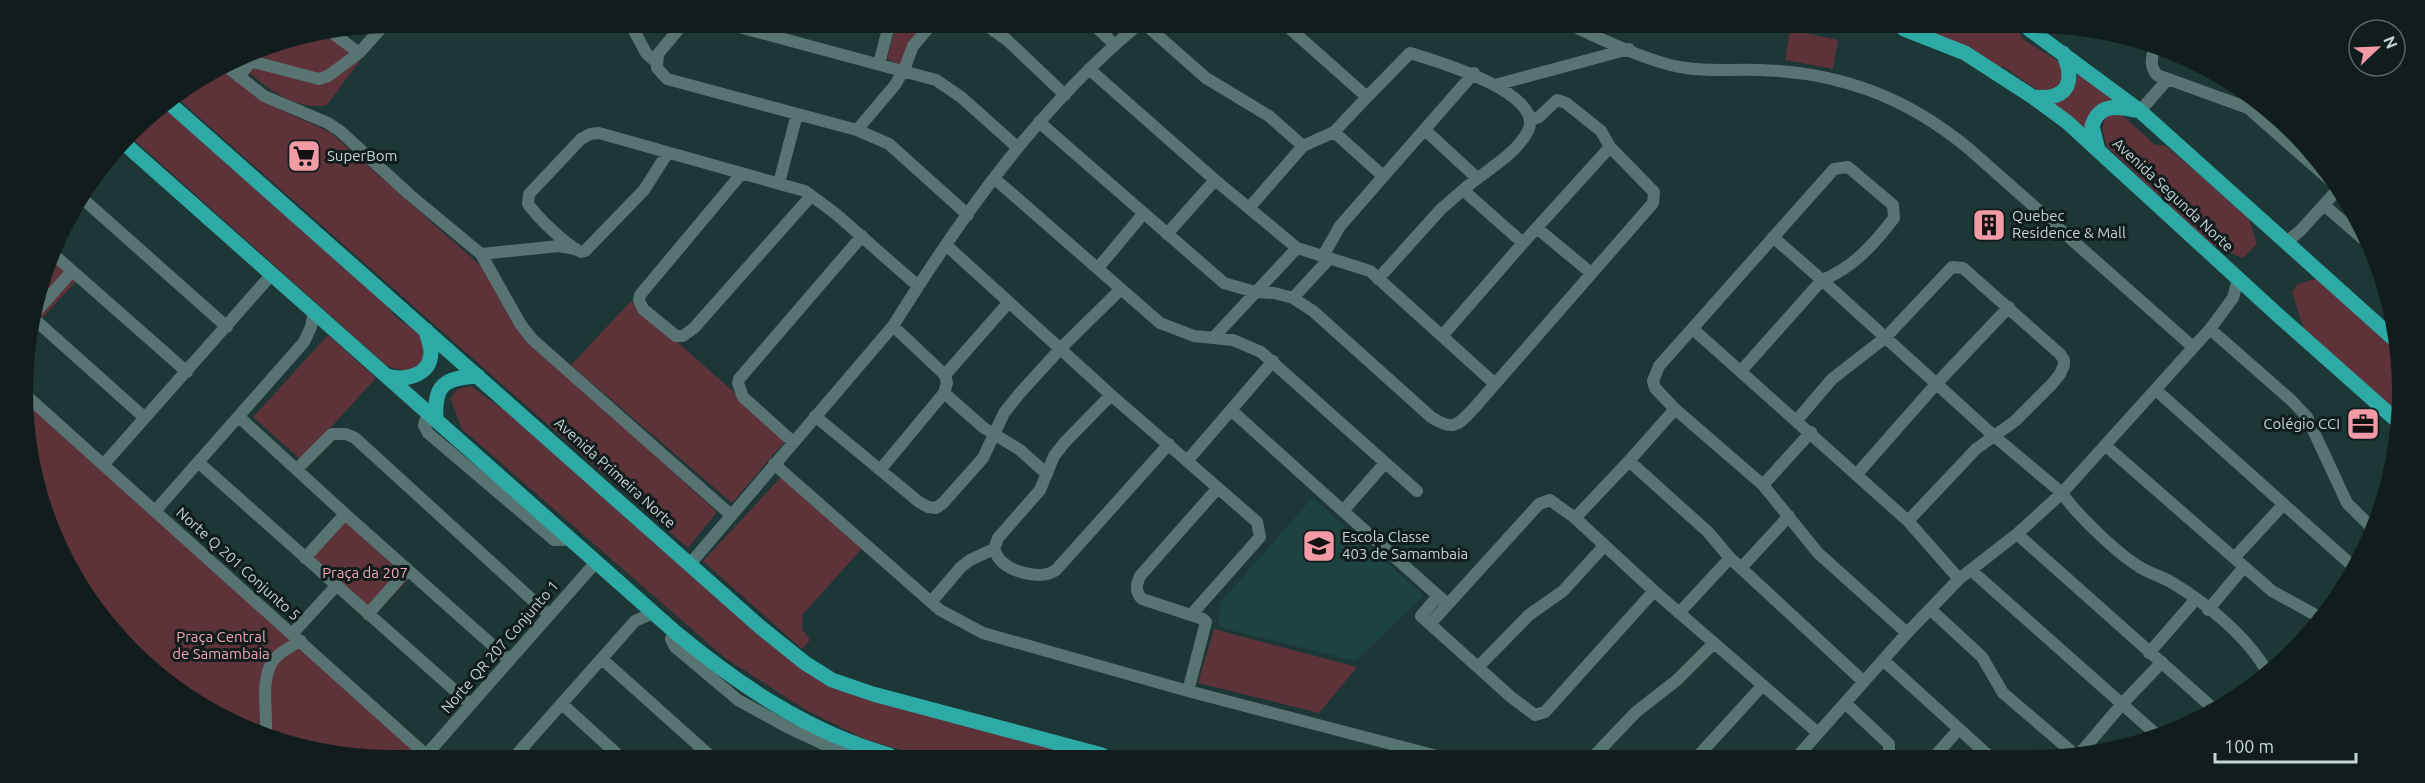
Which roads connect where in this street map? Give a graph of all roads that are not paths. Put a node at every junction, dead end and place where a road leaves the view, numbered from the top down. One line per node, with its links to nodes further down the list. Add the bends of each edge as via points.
1 (635, 33): 22 (street)
2 (676, 33): 22 (street)
3 (762, 33): 23 (street)
4 (887, 33): 23 (street)
5 (924, 33): 25 (street, via 913,46)
6 (997, 33): 31 (street)
7 (1102, 33): 16 (street)
8 (1128, 33): 16 (street)
9 (1155, 33): 43 (street, via 1206,78 1269,116)
10 (1295, 33): 32 (street)
11 (1589, 33): 17 (street)
12 (1915, 33): 33 (main road, Avenida Segunda Norte, via 1965,53)
13 (2035, 33): 18 (main road)
14 (376, 34): 19 (street)
15 (338, 37): 19 (street)
16 (1114, 44): 24 (street)
17 (1629, 50): 30 (street); 105 (street, via 1685,68 1781,71 1823,77 1865,88 1916,110 1968,148)
18 (2063, 52): 33 (main road, via 2069,66 2066,89 2053,98); 36 (main road)
19 (359, 53): 21 (street, via 320,79)
20 (2153, 53): 29 (street, via 2153,70)
21 (250, 62): 28 (street)
22 (656, 62): 37 (street, via 667,79)
23 (879, 64): 25 (street)
24 (1089, 69): 31 (street); 53 (street)
25 (904, 70): 40 (street); 44 (street, via 948,87)
26 (232, 71): 28 (street)
27 (1474, 74): 30 (street); 32 (street, via 1410,53); 41 (street)
28 (239, 77): 73 (street, via 264,96 340,131)
29 (2168, 79): 34 (street); 36 (street)
30 (1495, 85): 38 (street, via 1523,108)
31 (1065, 95): 39 (street)
32 (1367, 97): 42 (street)
33 (2034, 97): 47 (main road, Avenida Segunda Norte)
34 (2244, 101)
35 (173, 107): 98 (main road, Avenida Primeira Norte)
36 (2140, 111): 47 (main road, via 2113,106 2101,111 2092,126); 70 (main road)
37 (797, 114): 40 (street); 54 (street)
38 (1530, 120): 45 (street, via 1557,100 1566,103 1601,131); 51 (street, via 1522,139 1492,169)
39 (1039, 122): 44 (street); 61 (street)
40 (857, 130): 62 (street, via 889,144)
41 (1425, 130): 50 (street); 51 (street)
42 (1334, 132): 43 (street); 50 (street)
43 (1303, 146): 60 (street)
44 (1017, 147): 52 (street)
45 (1610, 147): 63 (street); 78 (street, via 1654,192 1654,199)
46 (129, 148): 79 (main road)
47 (2098, 150): 81 (main road, Avenida Segunda Norte)
48 (667, 154): 49 (street); 72 (street, via 630,206 588,249); 72 (street, via 590,134 529,194 528,204 535,213)
49 (742, 173): 54 (street); 57 (street, via 640,296 643,309 676,336 694,328)
50 (1383, 176): 74 (street, via 1340,226)
51 (1477, 178): 55 (street)
52 (995, 179): 62 (street); 76 (street)
53 (1215, 180): 60 (street); 65 (street)
54 (779, 183): 57 (street)
55 (1463, 190): 68 (street); 80 (street, via 1441,208)
56 (2333, 194): 59 (street)
57 (811, 196): 66 (street)
58 (87, 202): 96 (street)
59 (2324, 205): 64 (street); 70 (street)
60 (1250, 208): 71 (street)
61 (1143, 214): 65 (street); 76 (street)
62 (968, 215): 69 (street)
63 (1538, 229): 68 (street); 78 (street)
64 (2354, 231)
65 (1167, 234): 86 (street, via 1224,284)
66 (862, 236): 83 (street); 130 (street, via 739,379 743,397)
67 (1773, 237): 82 (street); 82 (street, via 1834,169 1848,167 1893,205 1894,218 1869,250); 99 (street)
68 (1523, 243): 101 (street)
69 (946, 245): 83 (street); 89 (street)
70 (2290, 247): 100 (main road)
71 (1297, 248): 74 (street); 86 (street)
72 (577, 250): 73 (street, via 559,246)
73 (481, 254): 151 (street, via 532,339)
74 (1327, 257): 80 (street, via 1370,271); 87 (street)
75 (58, 259): 77 (street)
76 (1098, 268): 84 (street)
77 (72, 271): 90 (street); 109 (street)
78 (1591, 273): 114 (street)
79 (272, 274): 92 (main road); 96 (street)
80 (1378, 279): 101 (street)
81 (2238, 279): 85 (main road, Avenida Segunda Norte); 88 (street)
82 (1822, 280): 103 (street); 108 (street)
83 (918, 285): 95 (street)
84 (1121, 290): 102 (street, via 1172,330); 106 (street)
85 (2250, 290): 88 (street); 121 (main road, Avenida Segunda Norte)
86 (1255, 292): 87 (street); 102 (street)
87 (1293, 298): 114 (street, via 1445,426 1464,419)
88 (2233, 298): 97 (street)
89 (1009, 302): 106 (street); 110 (street)
90 (44, 303)
91 (2009, 307): 103 (street, via 1963,268 1952,267); 113 (street); 129 (street, via 2060,354 2064,365 2061,374 2027,409)
92 (315, 312): 94 (main road); 104 (street)
93 (40, 324): 125 (street)
94 (331, 326): 104 (street); 111 (main road)
95 (892, 326): 110 (street); 122 (street)
96 (226, 327): 109 (street)
97 (2210, 329): 105 (street); 155 (street, via 2307,417 2347,504)
98 (426, 330): 111 (main road, via 431,346 428,365 408,378); 112 (main road, Avenida Primeira Norte)
99 (1694, 330): 108 (street); 119 (street, via 1659,366 1653,381)
100 (2387, 332)
101 (1442, 336): 114 (street)
102 (1214, 337): 107 (street, via 1248,345)
103 (1886, 337): 113 (street); 126 (street, via 1832,380)
104 (304, 342): 123 (street)
105 (2193, 347): 115 (street)
106 (1060, 349): 117 (street); 128 (street, via 1004,413)
107 (1273, 361): 120 (street); 136 (street)
108 (1741, 371): 126 (street)
109 (187, 372): 125 (street)
110 (945, 375): 116 (street)
111 (387, 376): 124 (main road)
112 (478, 376): 124 (main road, via 456,378 439,390); 164 (main road, Avenida Primeira Norte)
113 (1937, 383): 129 (street); 142 (street)
114 (1495, 384)
115 (2156, 390): 132 (street); 147 (street)
116 (944, 393): 128 (street); 140 (street)
117 (1111, 395): 131 (street); 141 (street, via 1065,442)
118 (33, 402): 137 (street, Norte Q 201 Conjunto 5)
119 (1676, 409): 134 (street); 143 (street)
120 (1231, 410): 133 (street); 149 (street)
121 (2391, 415)
122 (815, 416): 130 (street); 140 (street)
123 (239, 417): 135 (street); 139 (street)
124 (432, 417): 162 (main road)
125 (145, 418): 137 (street)
126 (1797, 420): 127 (street)
127 (1811, 432): 142 (street); 143 (street)
128 (995, 434): 140 (street, via 983,458 936,508 919,502); 141 (street)
129 (1994, 436): 146 (street); 154 (street, via 1976,449)
130 (793, 442): 138 (street)
131 (1169, 444): 133 (street); 158 (street, via 1049,575 1033,574 1003,563)
132 (2106, 446): 146 (street); 161 (street)
133 (1187, 460): 144 (street)
134 (1629, 461): 153 (street); 160 (street, via 1708,532)
135 (198, 462): 148 (street); 159 (street)
136 (1385, 463): 145 (street); 149 (street)
137 (104, 464): 148 (street, Norte Q 201 Conjunto 5)
138 (774, 465): 151 (street); 175 (street)
139 (297, 470): 150 (street); 182 (street, via 332,434 354,438)
140 (880, 470)
141 (1047, 474): 158 (street, via 1040,490 998,538)
142 (1857, 474): 154 (street)
143 (1763, 485): 152 (street)
144 (1217, 489): 183 (street, via 1257,522 1260,537); 183 (street, via 1137,582 1142,599)
145 (1417, 491)
146 (2062, 494): 156 (street); 172 (street, via 2138,566)
147 (2283, 505): 161 (street); 163 (street)
148 (156, 510): 187 (street, Norte Q 201 Conjunto 5)
149 (1343, 511): 174 (street)
150 (345, 514): 159 (street); 167 (street)
151 (731, 515): 164 (street)
152 (1789, 516): 166 (street); 186 (street, via 1818,553)
153 (1575, 518): 157 (street); 174 (street, via 1550,500 1539,504)
154 (1908, 521): 169 (street)
155 (2367, 523)
156 (2017, 534): 168 (street); 189 (street)
157 (1604, 546): 171 (street); 194 (street, via 1563,591 1529,615)
158 (994, 549): 175 (street, via 961,567)
159 (305, 558): 170 (street)
160 (1730, 558): 166 (street); 179 (street)
161 (2234, 558): 165 (street)
162 (597, 561): 173 (main road); 182 (street, Norte QR 207 Conjunto 1)
163 (2348, 562)
164 (690, 564): 217 (main road, Avenida Primeira Norte, via 805,663 832,680)
165 (2244, 567): 177 (street); 181 (street, via 2272,591)
166 (1741, 568): 196 (street)
167 (407, 570): 180 (street); 191 (street)
168 (1972, 571): 169 (street); 202 (street)
169 (1959, 579): 176 (street)
170 (336, 586): 180 (street); 187 (street)
171 (1654, 591): 179 (street); 194 (street, via 1540,715 1528,711)
172 (2196, 599): 177 (street); 189 (street)
173 (639, 600): 178 (main road); 184 (street)
174 (1443, 600): 194 (street, via 1430,624)
175 (931, 602): 198 (street, via 984,633)
176 (1930, 609): 186 (street); 209 (street, via 1982,657 2003,693)
177 (2208, 610): 195 (street, via 2251,648)
178 (653, 613): 184 (street); 185 (main road)
179 (1679, 613): 188 (street)
180 (368, 614): 200 (street)
181 (2314, 614)
182 (549, 615): 191 (street, Norte QR 207 Conjunto 1)
183 (1191, 615): 198 (street, via 1203,619 1206,626)
184 (635, 621): 190 (street)
185 (675, 632): 215 (street, via 671,639 675,647 738,700); 216 (main road, via 769,702 847,741)
186 (1906, 633): 192 (street)
187 (297, 637): 204 (street, via 271,663 266,683); 210 (street, Norte Q 201 Conjunto 5)
188 (1714, 643): 197 (street); 219 (street)
189 (2149, 653): 193 (street)
190 (602, 659): 201 (street); 214 (street)
191 (509, 660): 200 (street, Norte QR 207 Conjunto 1)
192 (1883, 660): 196 (street); 205 (street)
193 (2162, 662): 202 (street); 203 (street)
194 (1479, 666)
195 (2264, 666)
196 (1864, 682): 199 (street)
197 (1762, 685): 207 (street); 220 (street)
198 (1188, 691): 218 (street)
199 (1845, 703): 207 (street); 222 (street, via 1889,744)
200 (470, 704): 211 (street, Norte QR 207 Conjunto 1)
201 (562, 704): 212 (street); 213 (street)
202 (2122, 704): 206 (street); 208 (street)
203 (2209, 704)
204 (266, 727)
205 (1959, 729): 223 (street); 224 (street)
206 (2151, 730)
207 (1818, 733): 221 (street)
208 (2086, 746)
209 (2067, 748)
210 (422, 750)
211 (430, 750)
212 (523, 750)
213 (613, 750)
214 (704, 750)
215 (839, 750)
216 (874, 750)
217 (1083, 750)
218 (1414, 750)
219 (1600, 750)
220 (1703, 750)
221 (1803, 750)
222 (1889, 750)
223 (1940, 750)
224 (1982, 750)

